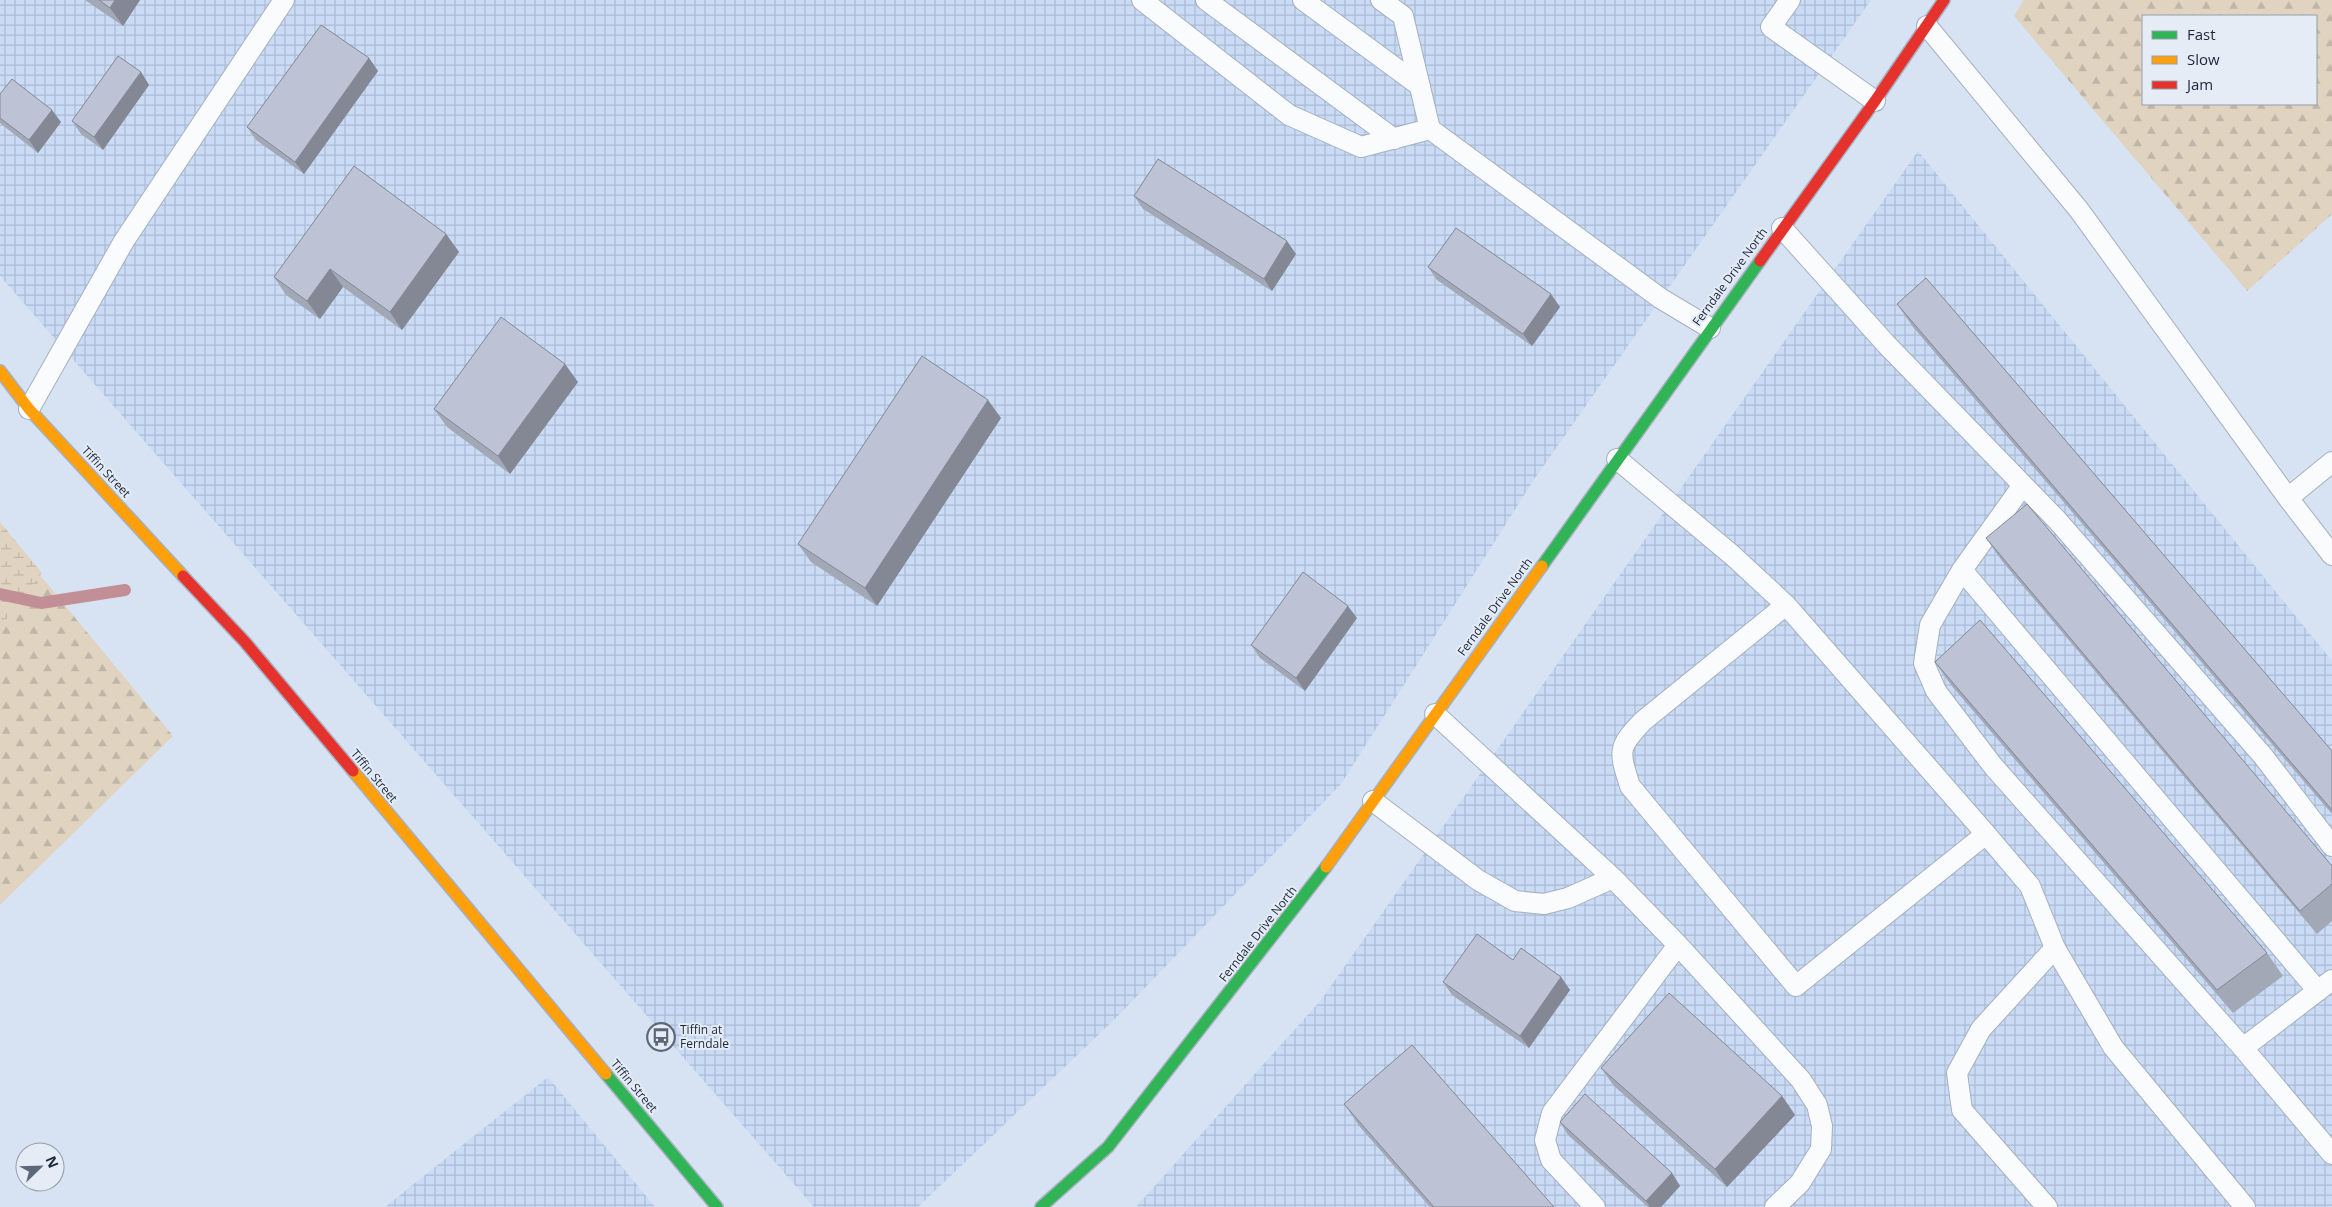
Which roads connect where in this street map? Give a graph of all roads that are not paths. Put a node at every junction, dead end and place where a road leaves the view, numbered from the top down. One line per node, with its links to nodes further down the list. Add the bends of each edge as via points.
1 (284, 0): 16 (lane, via 124,241)
2 (1142, 0): 12 (lane, via 1289,115 1362,147)
3 (1206, 0): 12 (lane)
4 (1303, 0): 9 (lane)
5 (1381, 0): 9 (lane, via 1403,16)
6 (1790, 0): 10 (lane, via 1771,27)
7 (1944, 0): 8 (main road, Ferndale Drive North)
8 (1927, 26): 10 (main road, Ferndale Drive North); 20 (lane, via 2080,210)
9 (1420, 86): 11 (lane)
10 (1875, 101): 13 (main road, Ferndale Drive North)
11 (1430, 129): 12 (lane); 14 (lane, via 1660,298)
12 (1394, 139)
13 (1782, 228): 14 (main road, Ferndale Drive North); 19 (lane, via 1886,344)
14 (1710, 328): 17 (main road, Ferndale Drive North)
15 (0, 371): 16 (main road, Tiffin Street)
16 (29, 409): 34 (main road, Tiffin Street, via 245,642)
17 (1617, 459): 23 (lane, via 1732,555); 24 (main road, Ferndale Drive North)
18 (2332, 462): 20 (lane)
19 (2023, 485): 22 (lane); 27 (lane, via 2263,756)
20 (2288, 498): 21 (lane)
21 (2332, 555)
22 (1962, 570): 31 (lane); 32 (lane, via 1930,625 1924,663 1936,691 1993,766)
23 (1786, 605): 26 (lane); 26 (lane, via 1642,721 1624,740 1621,759 1630,786 1796,986)
24 (1435, 714): 25 (main road, Ferndale Drive North); 28 (lane)
25 (1373, 801): 28 (lane, via 1478,880 1515,902 1544,904 1568,898); 35 (main road, Ferndale Drive North, via 1306,895 1108,1147)
26 (1986, 834): 30 (lane, via 2030,886)
27 (2332, 846)
28 (1613, 878): 29 (lane)
29 (1678, 945): 36 (lane, via 1552,1113 1545,1140 1551,1160); 37 (lane, via 1801,1080 1817,1105 1822,1126 1821,1149 1800,1182)
30 (2055, 948): 38 (lane, via 1981,1029 1957,1073 1962,1110); 39 (lane, via 2113,1047)
31 (2325, 986): 32 (lane)
32 (2243, 1048): 33 (lane)
33 (2332, 1154)
34 (717, 1207)
35 (1041, 1207)
36 (1595, 1207)
37 (1775, 1207)
38 (2047, 1207)
39 (2245, 1207)

